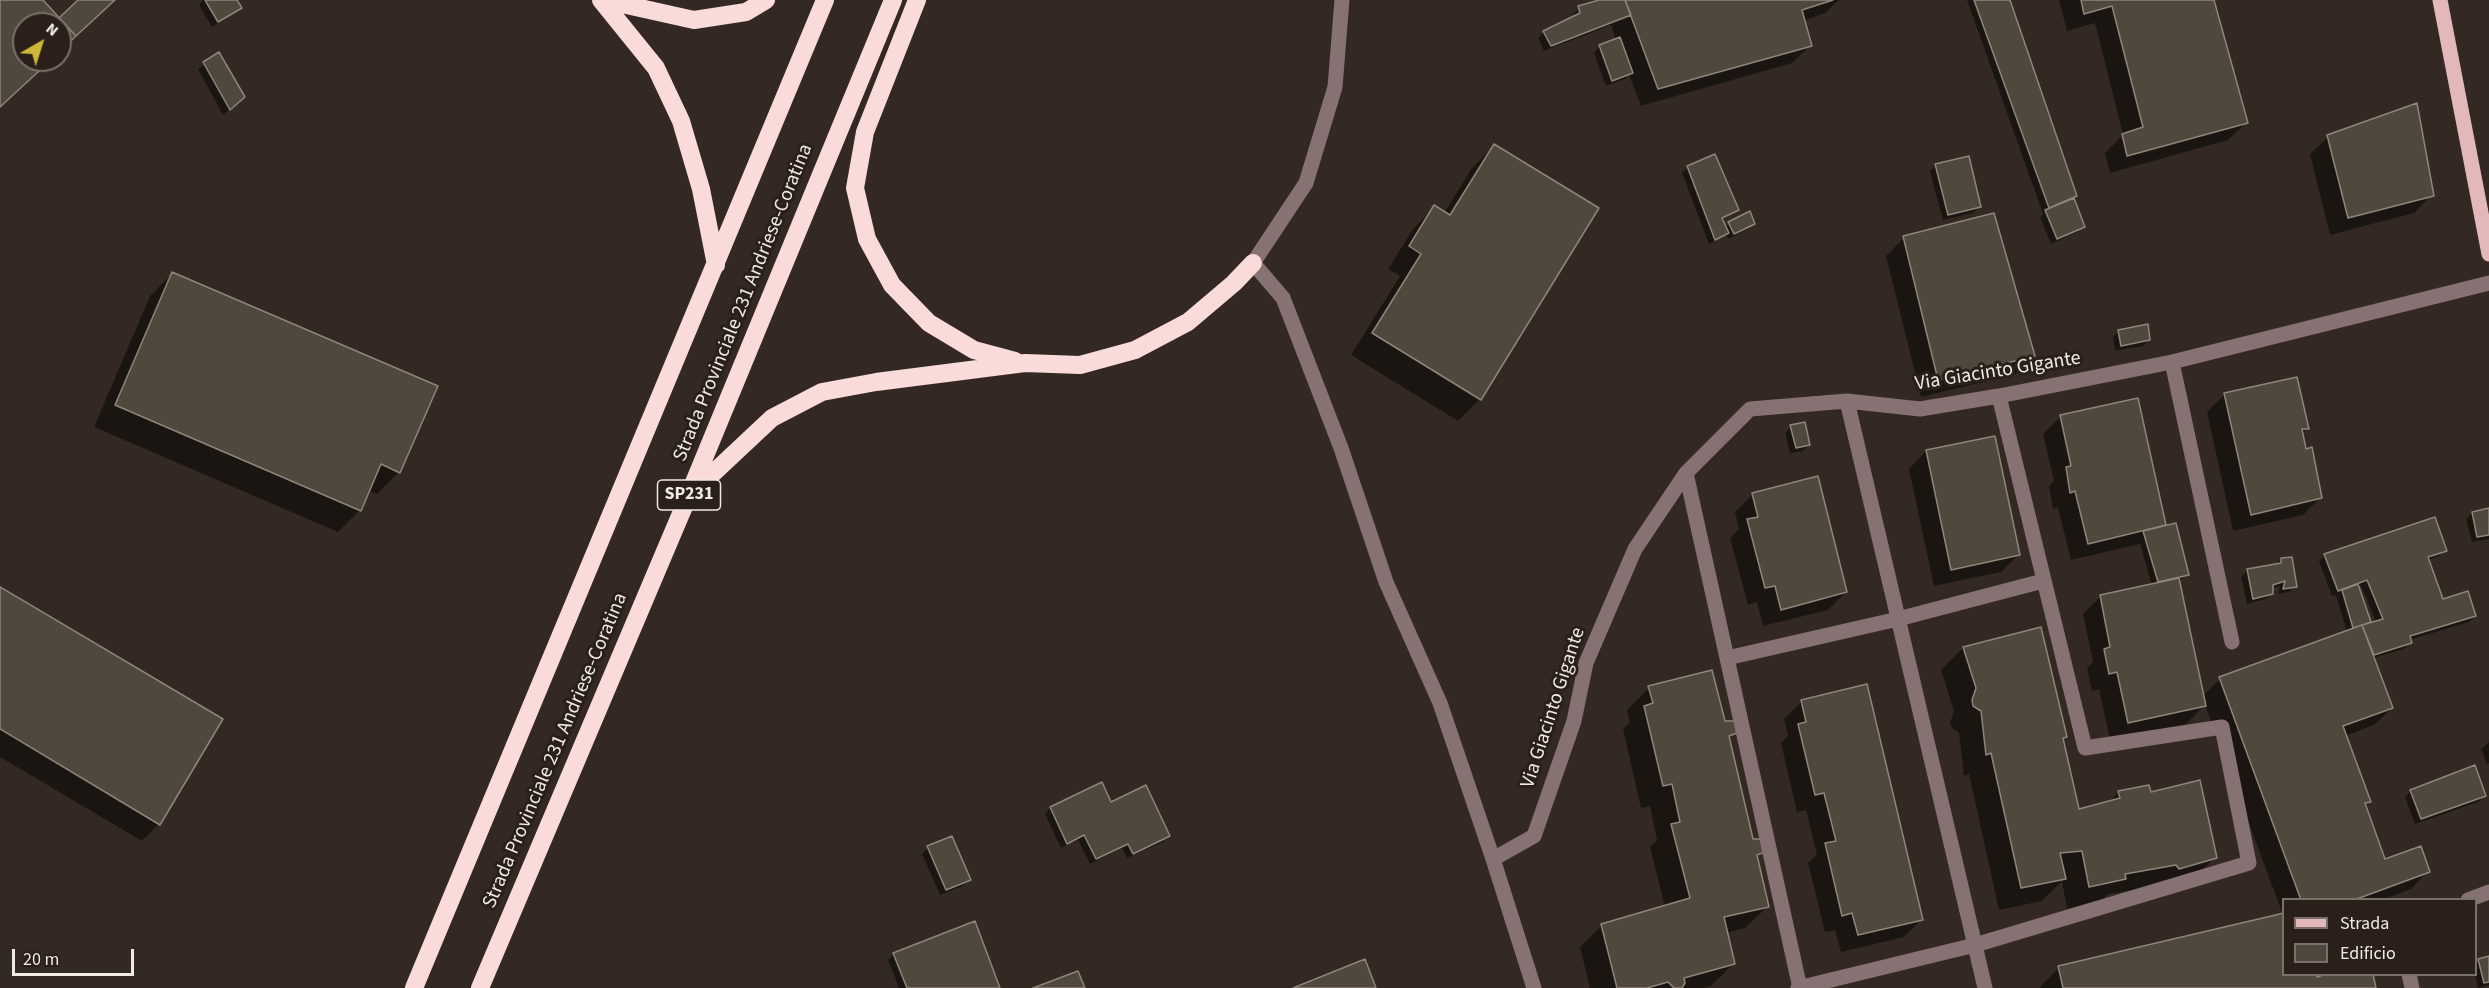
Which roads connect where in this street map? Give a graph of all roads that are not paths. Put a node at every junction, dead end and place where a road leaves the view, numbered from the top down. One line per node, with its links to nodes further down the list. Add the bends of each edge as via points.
1 (602, 0): 2 (highway, via 694,20 746,12); 10 (highway, via 656,68 681,121 701,189)
2 (766, 0)
3 (825, 0): 10 (highway, Strada Provinciale 231 Andriese-Coratina)
4 (893, 0): 17 (highway, Strada Provinciale 231 Andriese-Coratina / SP231)
5 (917, 0): 13 (highway, via 866,132 855,188 867,239 892,285 929,323 974,350)
6 (1342, 0): 9 (street, via 1335,87 1306,183)
7 (2440, 0): 8 (main road)
8 (2489, 254)
9 (1253, 262): 13 (highway, via 1188,322 1135,350 1080,364); 22 (street, via 1283,298 1341,448 1386,582 1440,703)
10 (716, 265): 26 (highway, Strada Provinciale 231 Andriese-Coratina)
11 (2489, 283): 12 (street, Via Giacinto Gigante)
12 (2172, 362): 14 (street, Via Giacinto Gigante); 20 (street)
13 (1025, 363): 17 (highway, via 822,393 772,418)
14 (1999, 396): 15 (street, Via Giacinto Gigante, via 1920,409); 18 (street)
15 (1847, 401): 16 (street, Via Giacinto Gigante, via 1750,409); 19 (street)
16 (1686, 473): 21 (street); 22 (street, Via Giacinto Gigante, via 1635,549 1586,663 1574,721 1534,836)
17 (688, 497): 27 (highway, Strada Provinciale 231 Andriese-Coratina / SP231)
18 (2043, 581): 19 (street); 25 (street, via 2085,748 2222,728 2248,863)
19 (1898, 619): 21 (street); 25 (street)
20 (2232, 642)
21 (1727, 658): 29 (street)
22 (1493, 859): 28 (street)
23 (2489, 892): 24 (street)
24 (2473, 898)
25 (1975, 945): 29 (street); 30 (street)
26 (414, 988)
27 (480, 988)
28 (1534, 988)
29 (1799, 988)
30 (1985, 988)

